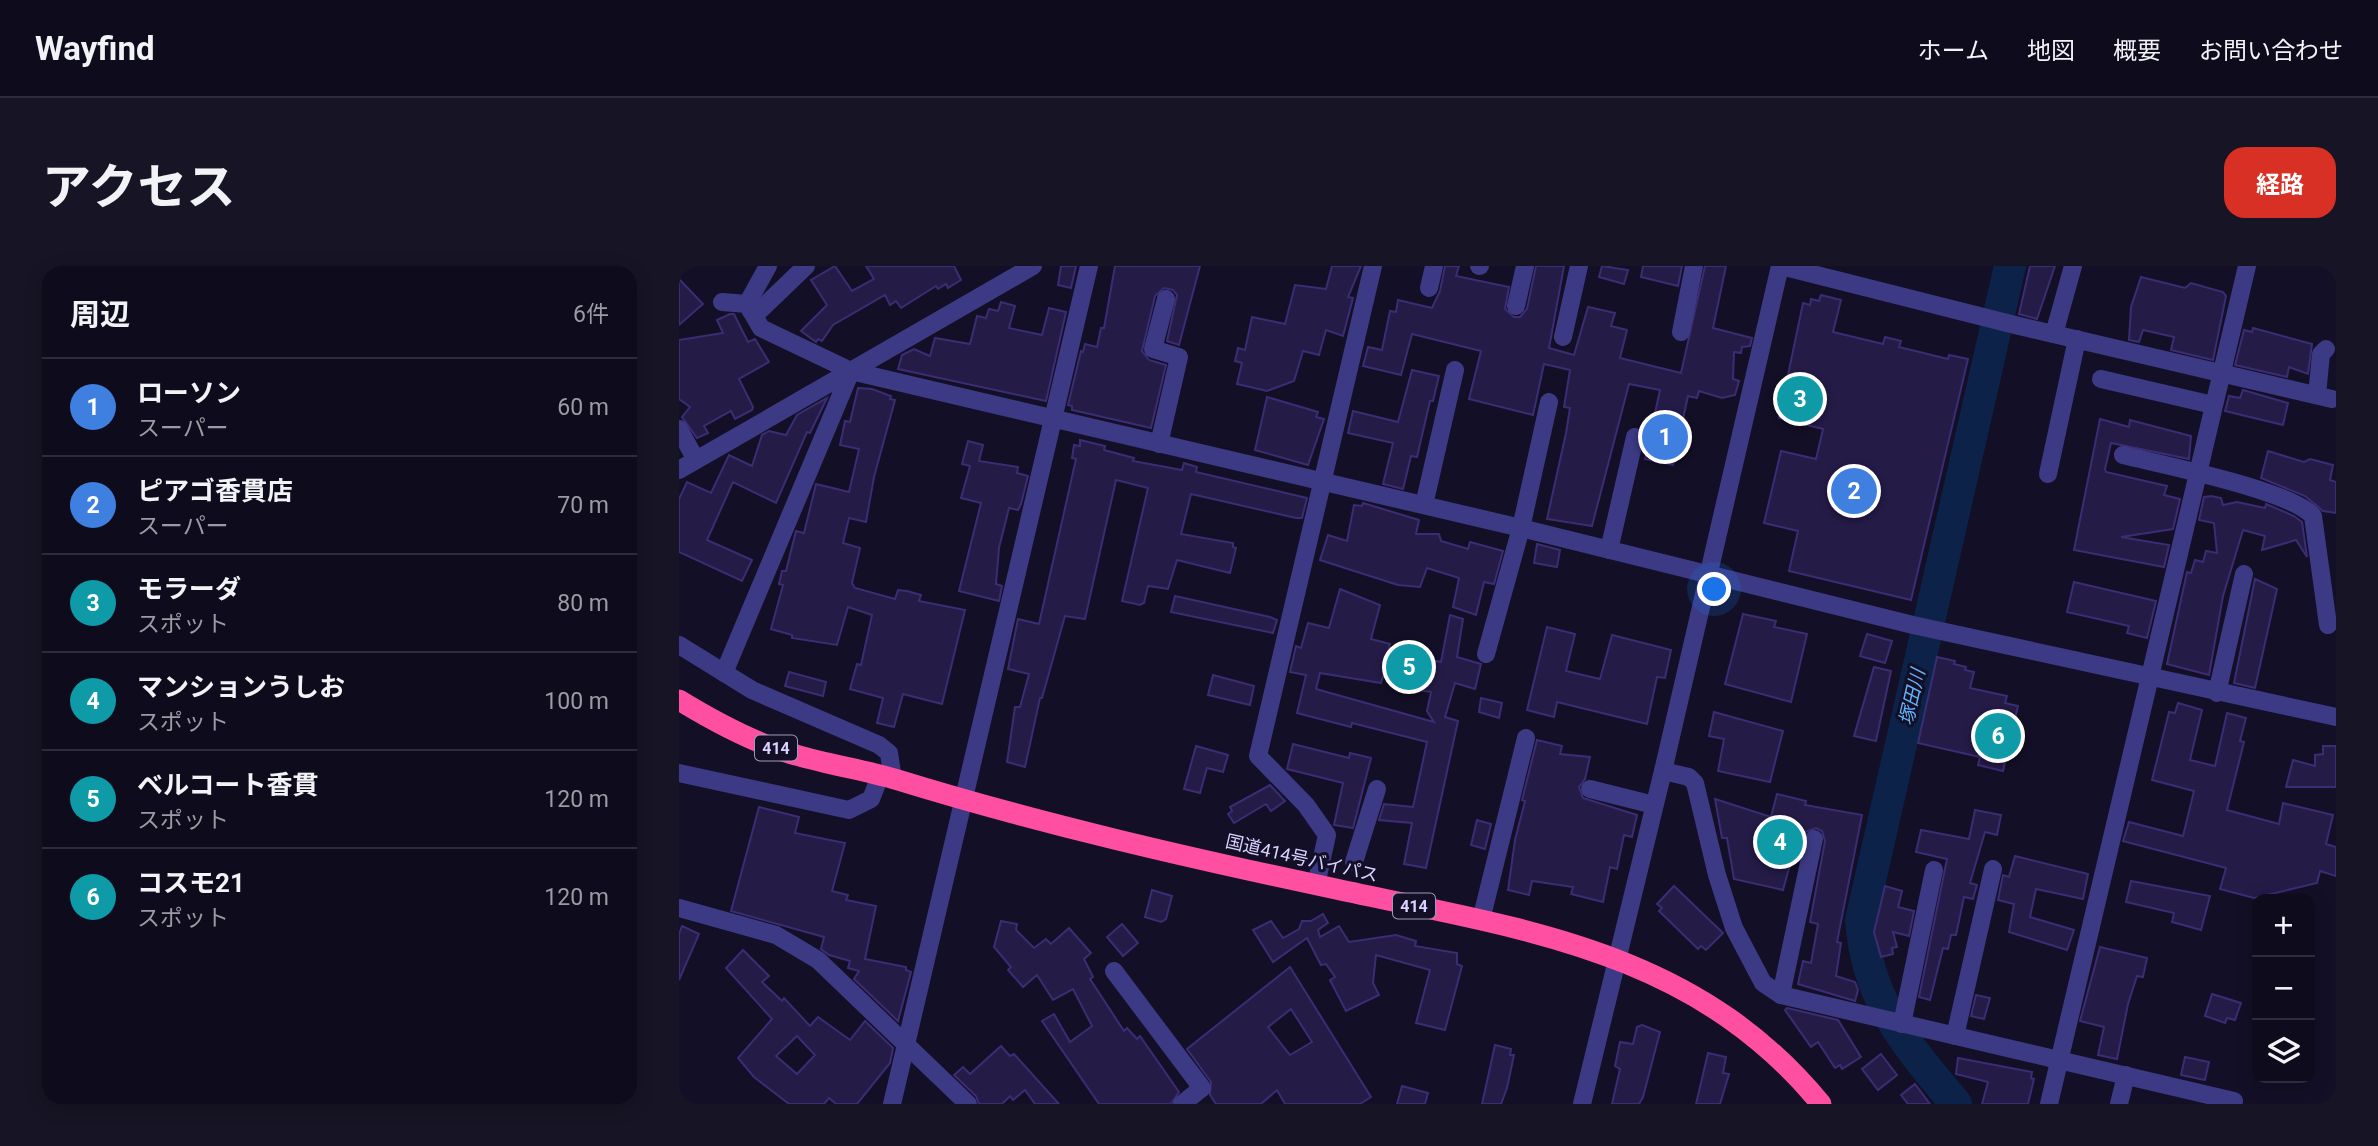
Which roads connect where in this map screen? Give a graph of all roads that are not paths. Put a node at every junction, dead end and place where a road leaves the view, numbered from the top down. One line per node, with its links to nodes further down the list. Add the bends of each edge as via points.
1 (768, 266): 17 (street)
2 (806, 266): 17 (street)
3 (1033, 266): 24 (street)
4 (1089, 266): 29 (street)
5 (1373, 266): 38 (street)
6 (1434, 266): 13 (street)
7 (1525, 266): 16 (street)
8 (1579, 266): 20 (street)
9 (1694, 266): 18 (street)
10 (1780, 266): 19 (street); 42 (street)
11 (2073, 266): 19 (street)
12 (2247, 266): 25 (street)
13 (1429, 288)
14 (1166, 299): 32 (street, via 1153,349 1179,356)
15 (722, 302): 17 (street)
16 (1516, 306)
17 (750, 310): 24 (street, via 761,328)
18 (1681, 332)
19 (2054, 334): 21 (street)
20 (1563, 337)
21 (2077, 339): 25 (street); 36 (street)
22 (2326, 349): 25 (street, via 2321,354 2325,397)
23 (1455, 370): 39 (street)
24 (851, 371): 29 (street); 34 (street); 47 (street)
25 (2221, 373): 28 (street)
26 (2101, 379): 28 (street)
27 (1549, 402): 40 (street)
28 (2213, 405): 37 (street)
29 (1055, 420): 32 (street); 58 (street)
30 (679, 429): 34 (street)
31 (1635, 437): 41 (street)
32 (1159, 444): 38 (street)
33 (2123, 455): 37 (street)
34 (696, 460): 35 (street)
35 (679, 470)
36 (2048, 474)
37 (2197, 475): 44 (street, via 2272,493 2305,507 2313,516); 48 (street)
38 (1322, 481): 39 (street); 64 (street, via 1258,756 1327,835)
39 (1424, 505): 40 (street)
40 (1521, 528): 41 (street); 46 (street)
41 (1609, 550): 42 (street)
42 (1707, 573): 48 (street); 53 (street)
43 (2244, 574): 49 (street)
44 (2328, 625)
45 (679, 645): 47 (street)
46 (1486, 654)
47 (724, 673): 55 (street, via 801,714 879,745 889,753)
48 (2151, 678): 49 (street); 73 (street)
49 (2217, 692): 51 (street)
50 (679, 700): 55 (highway, 国道414号バイパス / 414, via 717,723 792,755)
51 (2336, 717)
52 (1526, 738): 66 (street)
53 (1663, 771): 59 (street); 69 (street, via 1689,777 1695,783 1734,928 1763,983)
54 (679, 773): 55 (street, via 849,810 871,799)
55 (887, 777): 58 (highway, 国道414号バイパス / 414)
56 (1377, 789): 61 (street)
57 (1590, 789): 59 (street)
58 (962, 801): 64 (highway, 国道414号バイパス / 414); 72 (street)
59 (1654, 806): 67 (street)
60 (1814, 839): 69 (street)
61 (1354, 862)
62 (1993, 869): 71 (street)
63 (1934, 870): 70 (street)
64 (1316, 885): 66 (highway, 国道414号バイパス / 414)
65 (679, 908): 72 (street, via 784,938 818,960)
66 (1481, 920): 67 (highway, 国道414号バイパス / 414)
67 (1616, 957): 80 (street); 81 (highway, 国道414号バイパス / 414, via 1671,981 1718,1009 1793,1071)
68 (1114, 971): 79 (street, via 1202,1088)
69 (1781, 995): 70 (street)
70 (1905, 1025): 71 (street)
71 (1955, 1036): 73 (street)
72 (907, 1043): 77 (street); 78 (street)
73 (2060, 1059): 74 (street); 82 (street)
74 (2126, 1075): 75 (street); 83 (street)
75 (2199, 1098): 76 (street)
76 (2234, 1101)
77 (892, 1104)
78 (968, 1104)
79 (1182, 1104)
80 (1582, 1104)
81 (1821, 1104)
82 (2049, 1104)
83 (2119, 1104)

